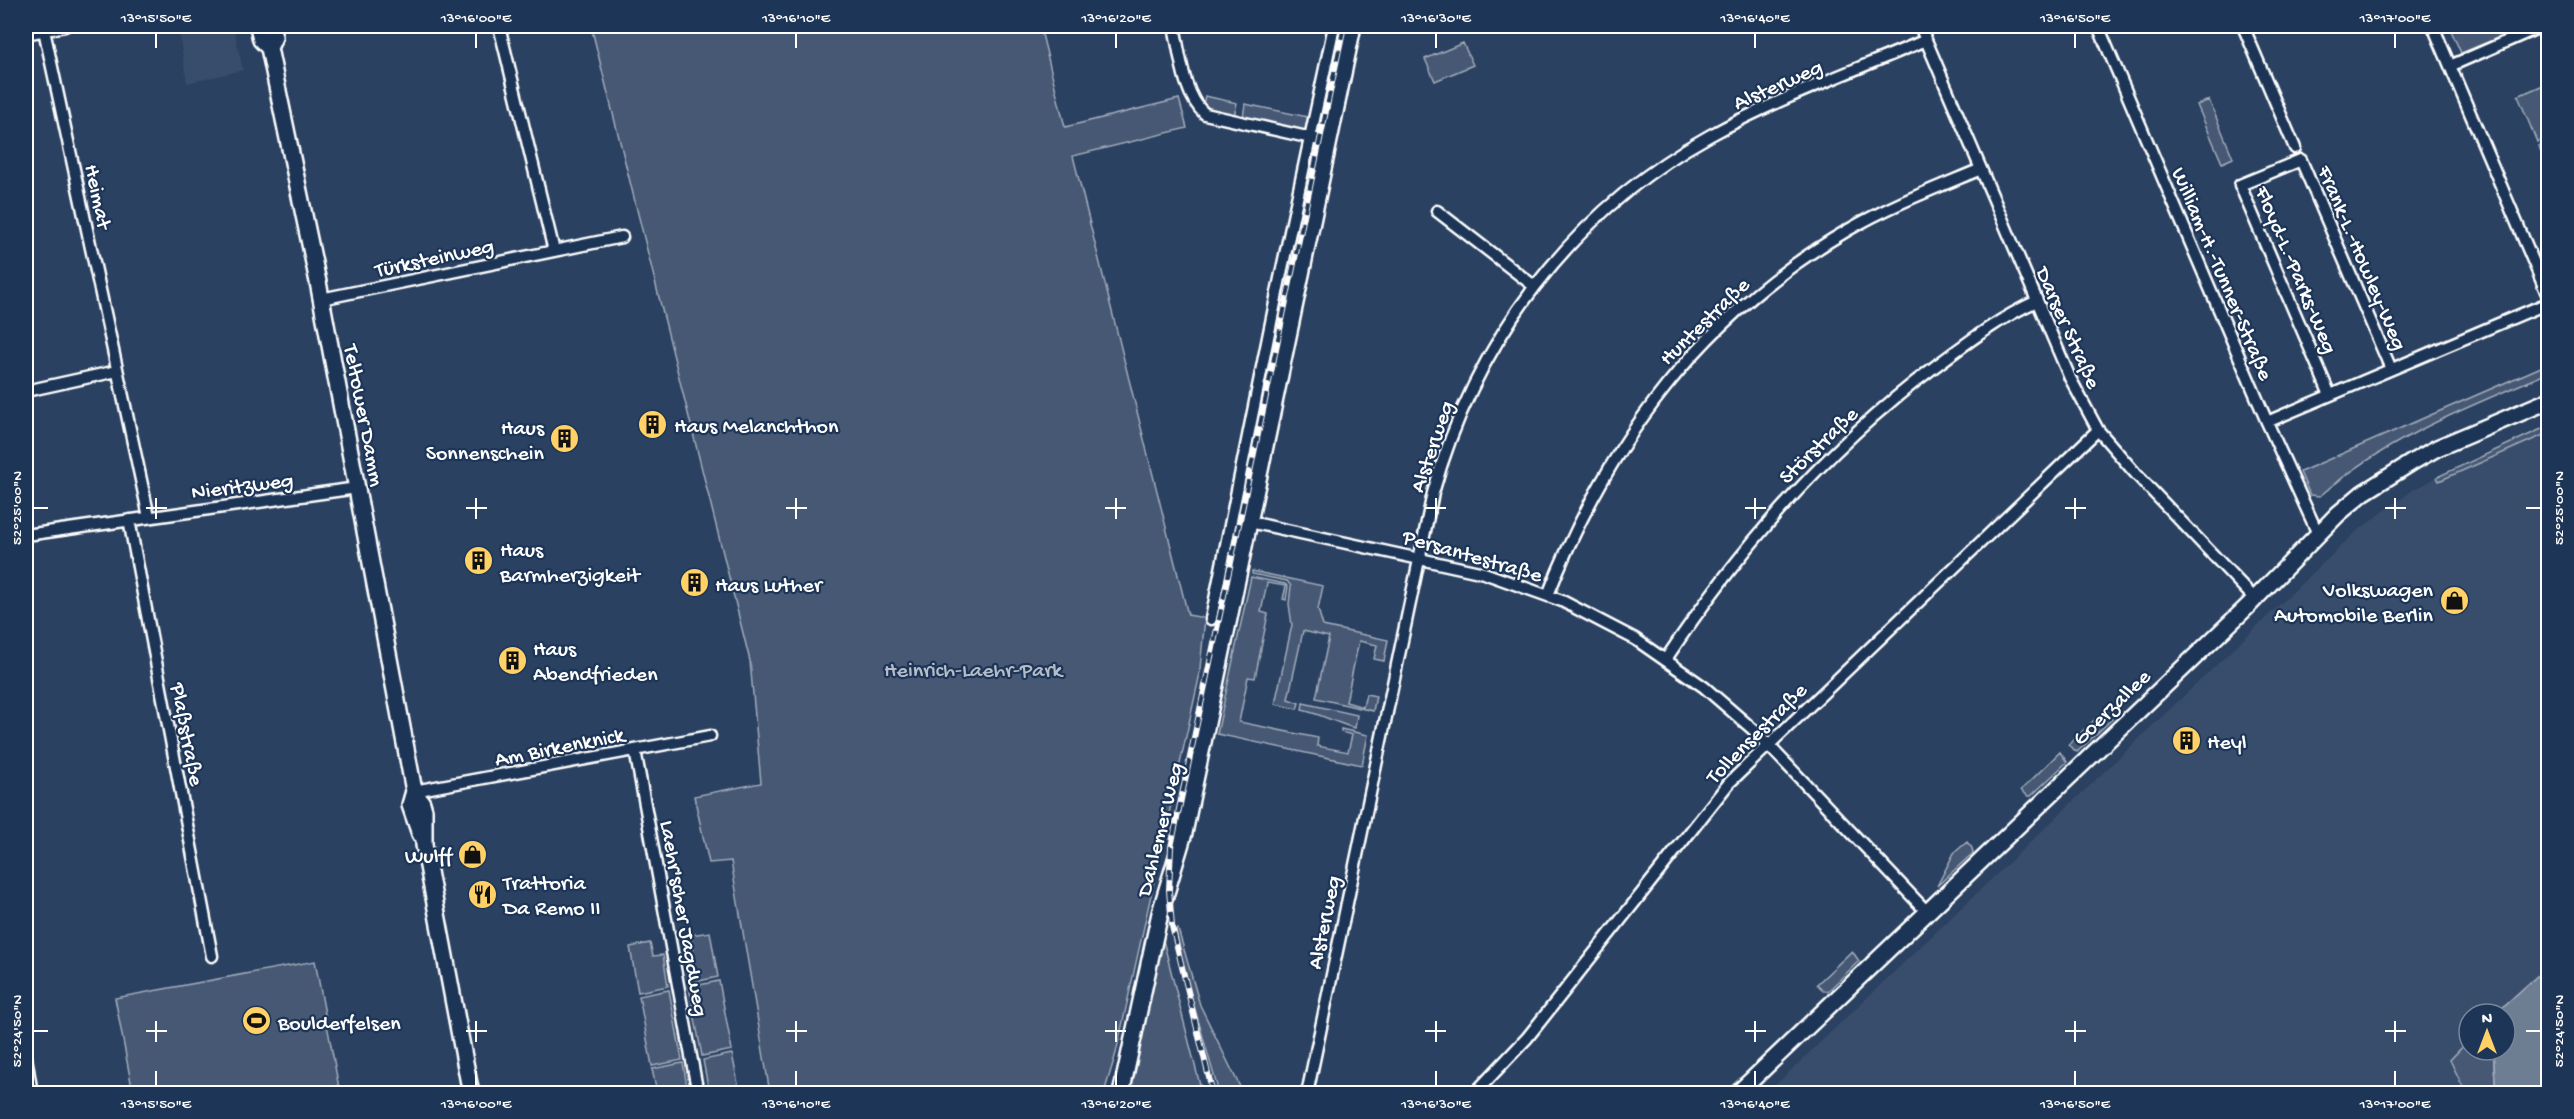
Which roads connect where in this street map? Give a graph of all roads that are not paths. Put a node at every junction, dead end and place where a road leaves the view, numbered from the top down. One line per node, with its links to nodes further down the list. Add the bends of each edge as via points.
1 (65, 26): 13 (street)
2 (258, 26): 16 (main road, Teltower Damm, via 261,40)
3 (271, 26): 16 (main road, Teltower Damm, via 274,37)
4 (499, 26): 32 (street)
5 (1174, 26): 20 (street, via 1190,90 1196,106 1205,114)
6 (1334, 26): 17 (street)
7 (1353, 26): 19 (main road, Dahlemer Weg)
8 (1920, 26): 15 (street, Darser Straße)
9 (2098, 26): 50 (street, William-H.-Tunner-Straße)
10 (2243, 26): 22 (street, Frank-L.-Howley-Weg)
11 (2433, 26): 18 (street)
12 (2542, 26): 18 (street)
13 (44, 30): 14 (street); 44 (street, Heimat)
14 (26, 34)
15 (1926, 40): 24 (street, Darser Straße); 35 (street, Alsterweg, via 1743,118 1686,149 1597,217)
16 (269, 48): 38 (main road, Teltower Damm)
17 (1326, 63): 19 (street); 20 (street)
18 (2450, 66): 37 (street)
19 (1345, 68): 21 (main road, Dahlemer Weg)
20 (1311, 138): 21 (street); 25 (street)
21 (1329, 142): 26 (main road, Dahlemer Weg)
22 (2295, 148)
23 (2301, 160): 43 (street, Frank-L.-Howley-Weg); 47 (street, Floyd-L.-Parks-Weg, via 2240,185)
24 (1981, 169): 39 (street, Darser Straße); 63 (street, Huntestraße, via 1904,201 1848,230 1790,268 1720,325 1663,388 1623,444 1587,505)
25 (1299, 189): 26 (street); 28 (street)
26 (1318, 194): 29 (main road, Dahlemer Weg)
27 (1437, 211): 35 (street)
28 (1293, 215): 29 (street); 31 (street)
29 (1313, 219): 33 (main road, Dahlemer Weg)
30 (622, 237): 32 (street, Türksteinweg)
31 (1286, 249): 33 (street); 34 (street)
32 (554, 251): 38 (street, Türksteinweg)
33 (1306, 253): 36 (main road, Dahlemer Weg)
34 (1279, 283): 36 (street); 40 (street)
35 (1534, 286): 60 (street, Alsterweg, via 1502,331 1466,399 1445,449)
36 (1299, 287): 42 (main road, Dahlemer Weg)
37 (2548, 296)
38 (321, 299): 53 (main road, Teltower Damm)
39 (2037, 301): 51 (street, Darser Straße, via 2070,378); 66 (street, Störstraße, via 1944,360 1845,441 1756,536)
40 (1275, 302): 42 (street); 46 (street)
41 (2548, 303): 43 (street)
42 (1295, 306): 48 (main road, Dahlemer Weg)
43 (2391, 369): 47 (street)
44 (117, 370): 45 (street); 55 (street, Heimat)
45 (26, 391)
46 (1257, 392): 48 (street); 52 (street)
47 (2330, 395): 50 (street)
48 (1276, 396): 54 (main road, Dahlemer Weg)
49 (2548, 400): 58 (main road, Goerzallee, via 2407,465 2363,493)
50 (2267, 422): 58 (street, William-H.-Tunner-Straße)
51 (2098, 430): 64 (street, Darser Straße); 68 (street, Tollensestraße)
52 (1237, 487): 54 (street); 61 (street)
53 (357, 488): 55 (street, Nieritzweg); 70 (main road, Teltower Damm)
54 (1256, 491): 57 (main road, Dahlemer Weg)
55 (148, 517): 56 (street, Nieritzweg)
56 (129, 520): 59 (street, Nieritzweg); 72 (street, Plaßstraße)
57 (1250, 522): 60 (street, Persantestraße); 62 (main road, Dahlemer Weg)
58 (2318, 534): 64 (main road, Goerzallee)
59 (26, 535)
60 (1419, 557): 63 (street, Persantestraße, via 1484,573); 78 (street, Alsterweg)
61 (1220, 571): 62 (street); 65 (street)
62 (1239, 574): 77 (main road, Dahlemer Weg, via 1184,833 1160,913)
63 (1548, 595): 66 (street, Persantestraße, via 1599,619)
64 (2255, 599): 71 (main road, Goerzallee)
65 (1211, 619)
66 (1666, 659): 68 (street, Persantestraße, via 1723,702)
67 (710, 736): 69 (street, Am Birkenknick)
68 (1768, 744): 71 (street, Persantestraße); 79 (street, Tollensestraße, via 1706,810 1527,1038)
69 (635, 750): 70 (street, Am Birkenknick); 76 (street, Laehr'scher Jagdweg)
70 (414, 791): 75 (main road, Teltower Damm, via 410,805 424,845)
71 (1928, 913): 80 (main road, Goerzallee)
72 (212, 956)
73 (26, 1057): 74 (street)
74 (32, 1094)
75 (471, 1094)
76 (698, 1094)
77 (1121, 1094)
78 (1306, 1094)
79 (1474, 1094)
80 (1737, 1094)

